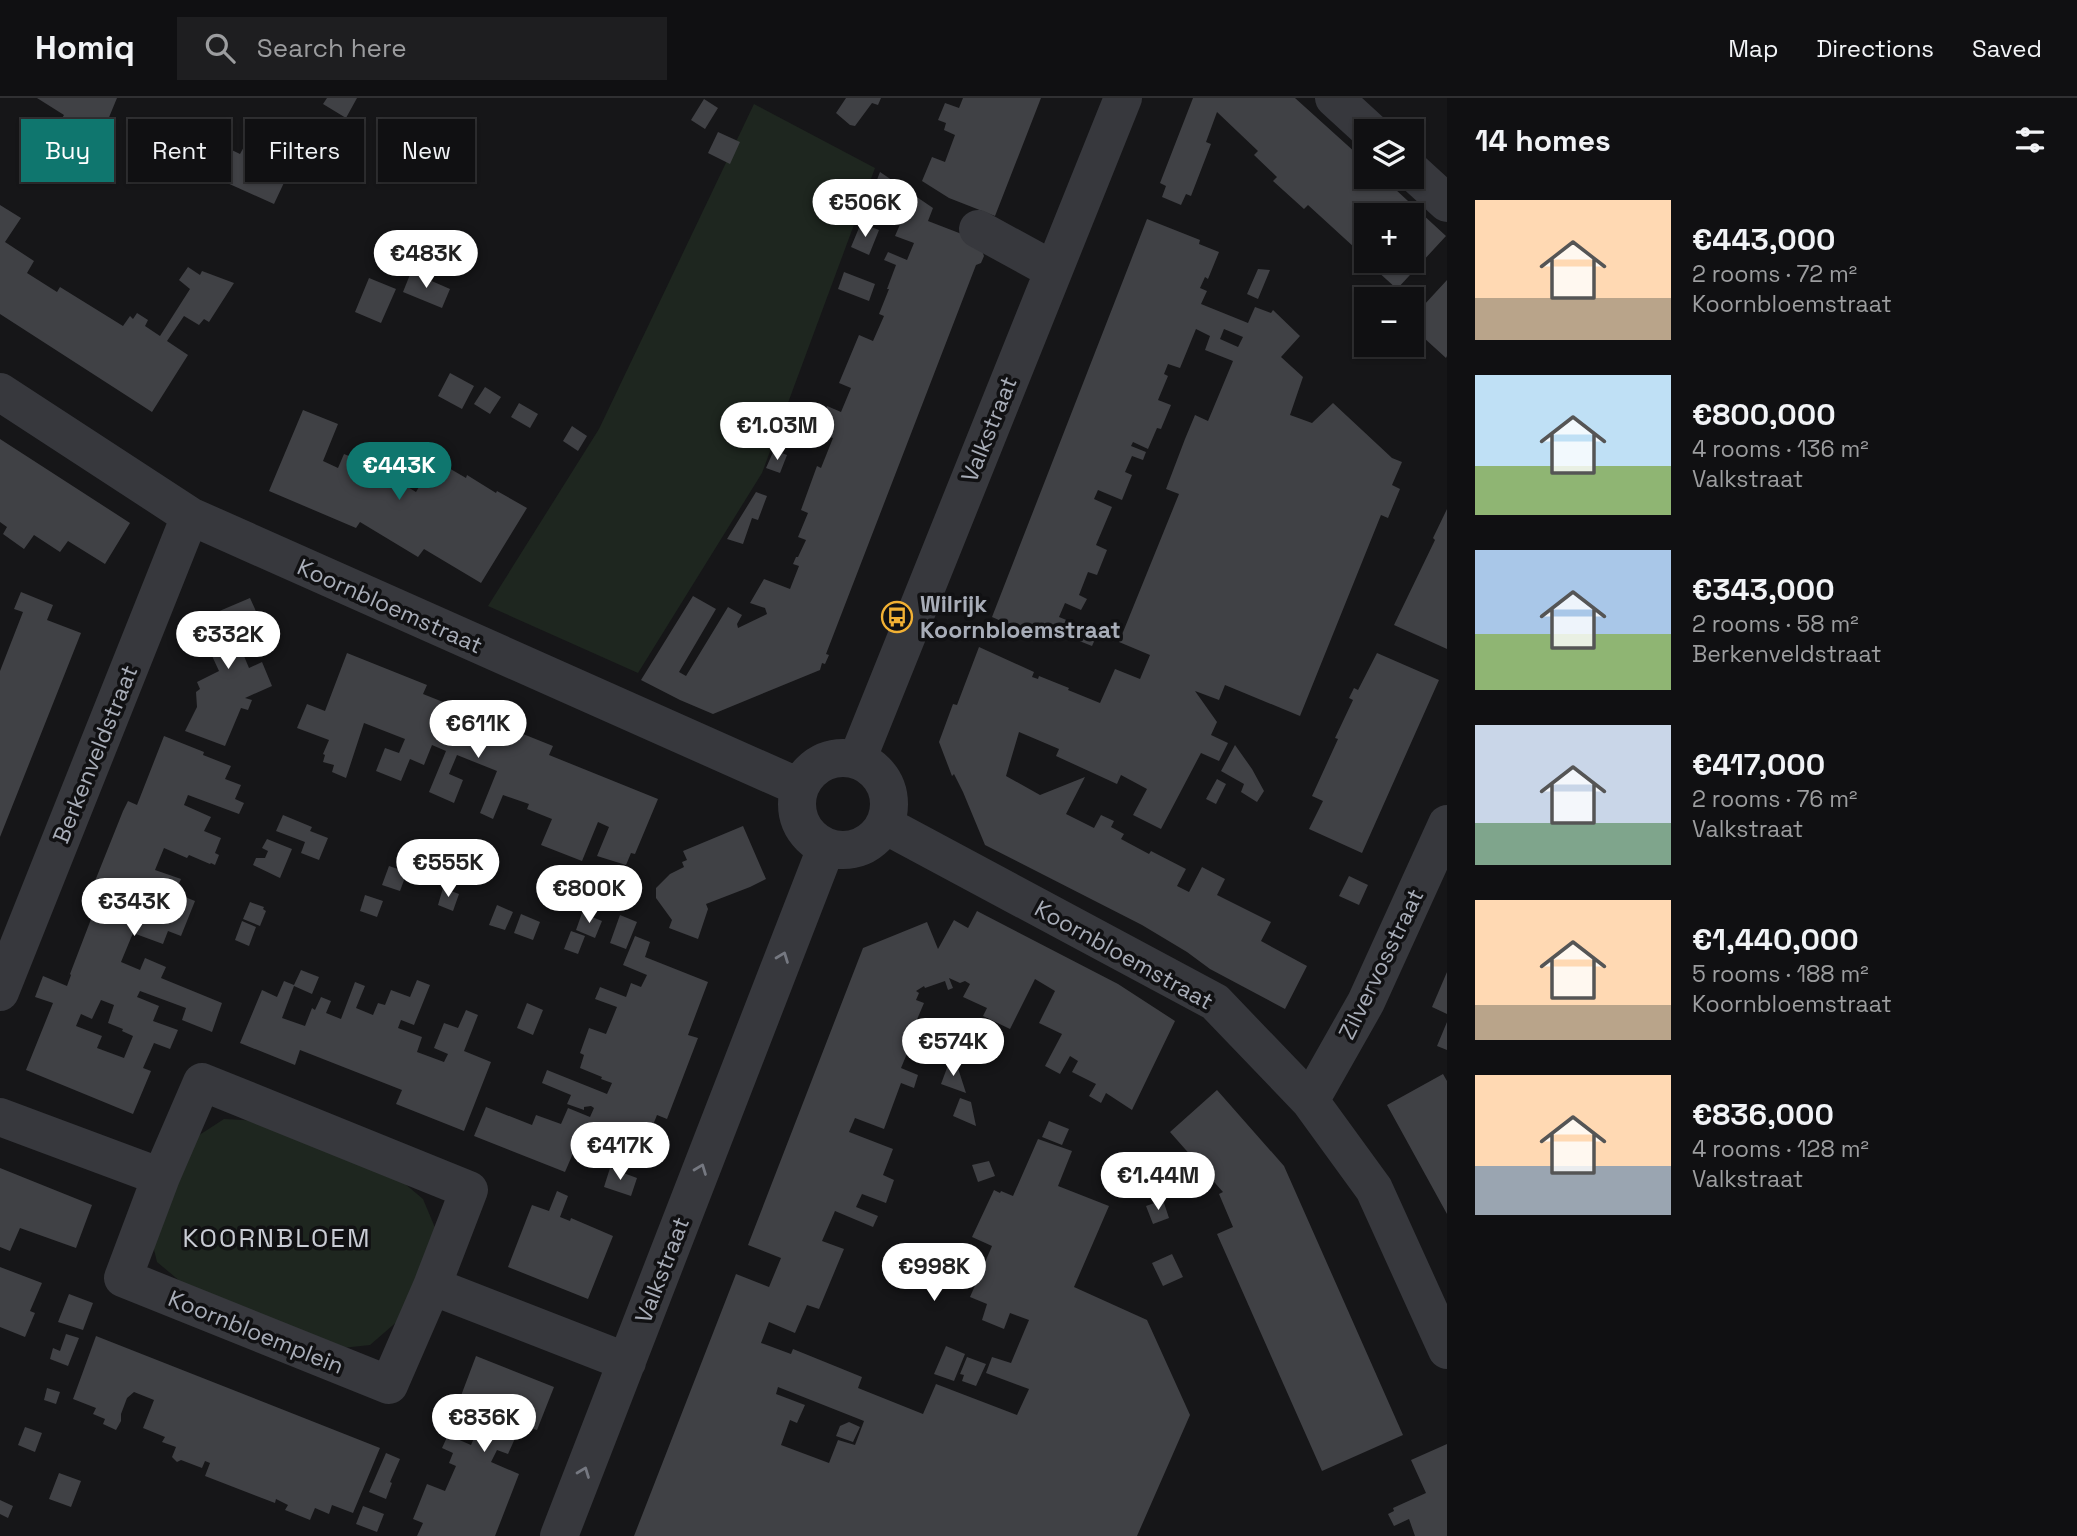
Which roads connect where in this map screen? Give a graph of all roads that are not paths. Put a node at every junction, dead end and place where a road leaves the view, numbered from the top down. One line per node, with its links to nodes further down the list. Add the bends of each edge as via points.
1 (1123, 98): 7 (street, Valkstraat)
2 (1335, 98): 3 (street)
3 (1357, 119)
4 (1424, 181): 5 (street)
5 (1447, 203)
6 (978, 229): 7 (street)
7 (1053, 270): 10 (street, Valkstraat)
8 (0, 392): 9 (street, Koornbloemstraat)
9 (190, 516): 11 (street, Koornbloemstraat); 15 (street, Berkenveldstraat)
10 (857, 760): 11 (street, via 836,758 814,767); 13 (street, via 881,776 890,800)
11 (799, 787): 14 (street, via 796,811 807,834)
12 (1447, 824): 16 (street, Zilvervosstraat, via 1366,1002)
13 (885, 825): 14 (street, via 860,847 849,851); 16 (street, Koornbloemstraat, via 1215,1002)
14 (826, 848): 21 (street, Valkstraat, one-way to 14)
15 (0, 992)
16 (1310, 1101): 20 (street, Koornbloemstraat, via 1374,1189)
17 (0, 1118): 18 (street)
18 (161, 1177): 19 (street, Koornbloemplein, via 202,1082 215,1087 469,1190); 19 (street, Koornbloemplein, via 123,1278 388,1385)
19 (432, 1286): 21 (street)
20 (1444, 1335)
21 (626, 1362): 22 (street, Valkstraat, one-way to 21)
22 (559, 1536)

